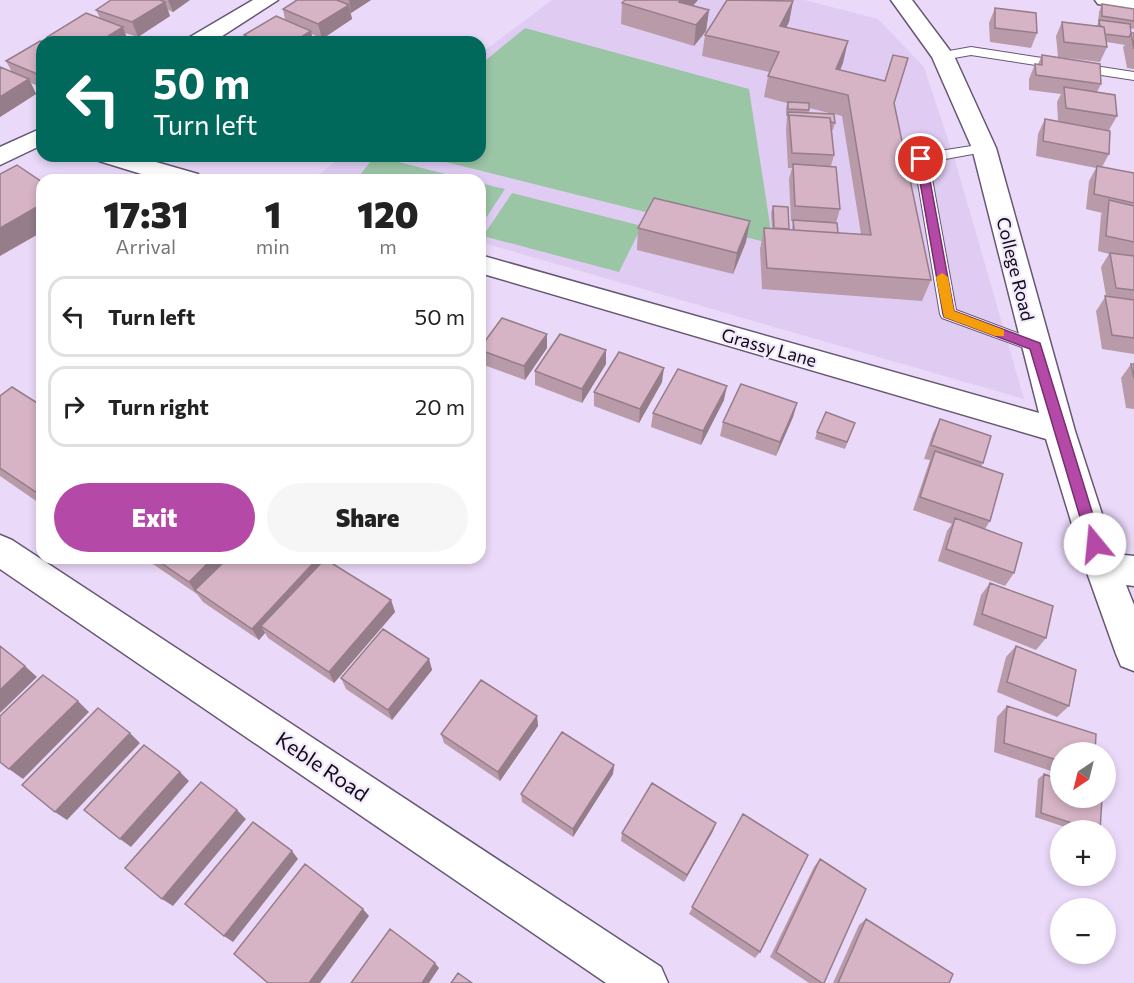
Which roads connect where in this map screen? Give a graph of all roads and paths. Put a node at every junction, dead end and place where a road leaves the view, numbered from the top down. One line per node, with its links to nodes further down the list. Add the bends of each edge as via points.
1 (268, 0): 5 (street)
2 (901, 0): 6 (street, College Road)
3 (1105, 0): 4 (street)
4 (1134, 4)
5 (208, 36)
6 (943, 56): 7 (lane, via 971,51); 9 (street, College Road)
7 (1134, 76)
8 (36, 138): 10 (street)
9 (984, 148): 14 (street, College Road); 14 (lane, via 921,159 948,314)
10 (0, 157)
11 (128, 162): 12 (street)
12 (169, 174)
13 (486, 266): 15 (street, Grassy Lane)
14 (1035, 346): 15 (street, College Road)
15 (1059, 431): 17 (street, College Road)
16 (0, 550): 19 (street, Keble Road)
17 (1118, 569): 18 (street, College Road)
18 (1134, 654)
19 (645, 983)

